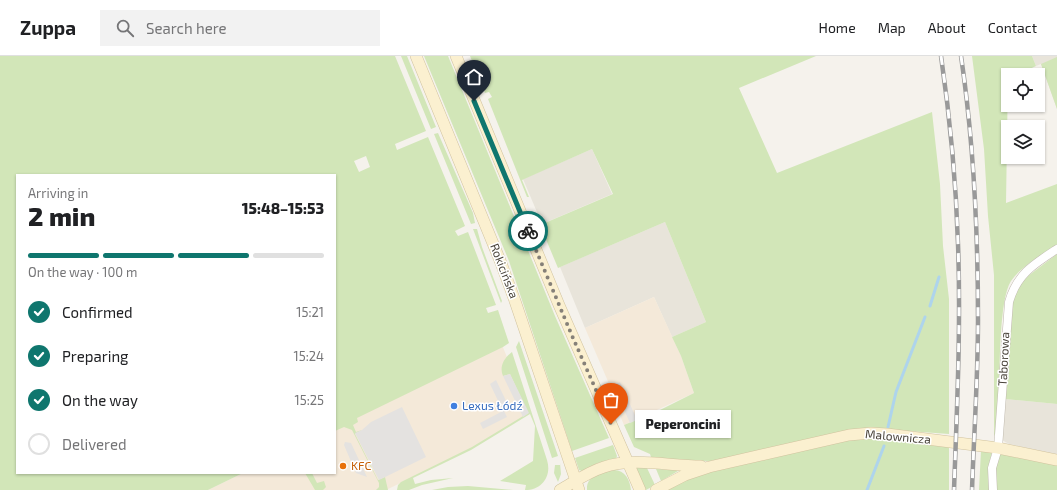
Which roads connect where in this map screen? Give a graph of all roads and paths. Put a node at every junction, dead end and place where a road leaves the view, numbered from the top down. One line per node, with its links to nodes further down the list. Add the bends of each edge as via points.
1 (416, 56): 8 (main road, Rokicińska, via 503,270)
2 (456, 56): 6 (main road)
3 (1057, 249): 4 (street, Taborowa, via 1021,276 1010,298)
4 (998, 448): 5 (main road, Malownicza); 7 (main road, Malownicza, via 863,433); 12 (street, Taborowa, via 992,468)
5 (1057, 460)
6 (628, 463): 7 (main road, Malownicza, via 692,466); 8 (main road, Malownicza, via 602,467); 10 (main road)
7 (717, 464): 11 (main road, Malownicza, via 694,471)
8 (577, 486): 9 (main road, Malownicza)
9 (560, 490)
10 (640, 490)
11 (656, 490)
12 (993, 490)

